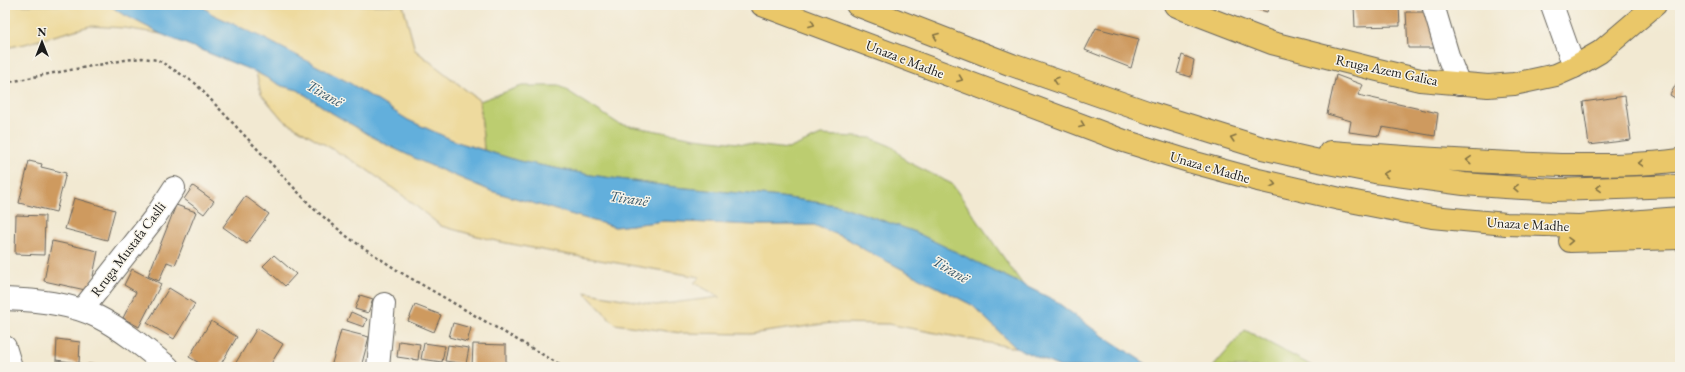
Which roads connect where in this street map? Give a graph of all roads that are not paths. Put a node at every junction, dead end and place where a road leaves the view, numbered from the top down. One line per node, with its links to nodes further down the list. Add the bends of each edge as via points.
1 (762, 5): 13 (main road, Unaza e Madhe, one-way to 13, via 1124,141 1258,180)
2 (857, 5): 9 (main road, one-way to 2, via 1012,65)
3 (1175, 5): 8 (main road, Rruga Azem Galica, via 1272,42 1420,80)
4 (1433, 5): 8 (street)
5 (1552, 5): 7 (street)
6 (1655, 5): 7 (main road, Rruga Azem Galica, via 1600,52)
7 (1574, 67): 8 (main road, Rruga Azem Galica, via 1556,75 1514,84)
8 (1459, 84)
9 (1262, 148): 10 (main road, one-way to 9, via 1610,165 1534,165); 11 (main road, one-way to 9, via 1554,190 1464,184 1375,172)
10 (1680, 160)
11 (1680, 186)
12 (174, 188): 18 (street, Rruga Mustafa Caslli, via 155,217)
13 (1340, 199): 14 (main road, Unaza e Madhe, via 1432,217 1506,224 1579,226); 15 (main road, one-way to 15, via 1485,236 1560,241)
14 (1680, 218)
15 (1680, 238)
16 (5, 299): 18 (street, Rruga Mustafa Caslli, via 56,304)
17 (384, 304): 22 (street)
18 (82, 310): 21 (street, Rruga Mustafa Caslli, via 98,317)
19 (5, 346): 20 (street)
20 (11, 367)
21 (168, 367)
22 (378, 367)

